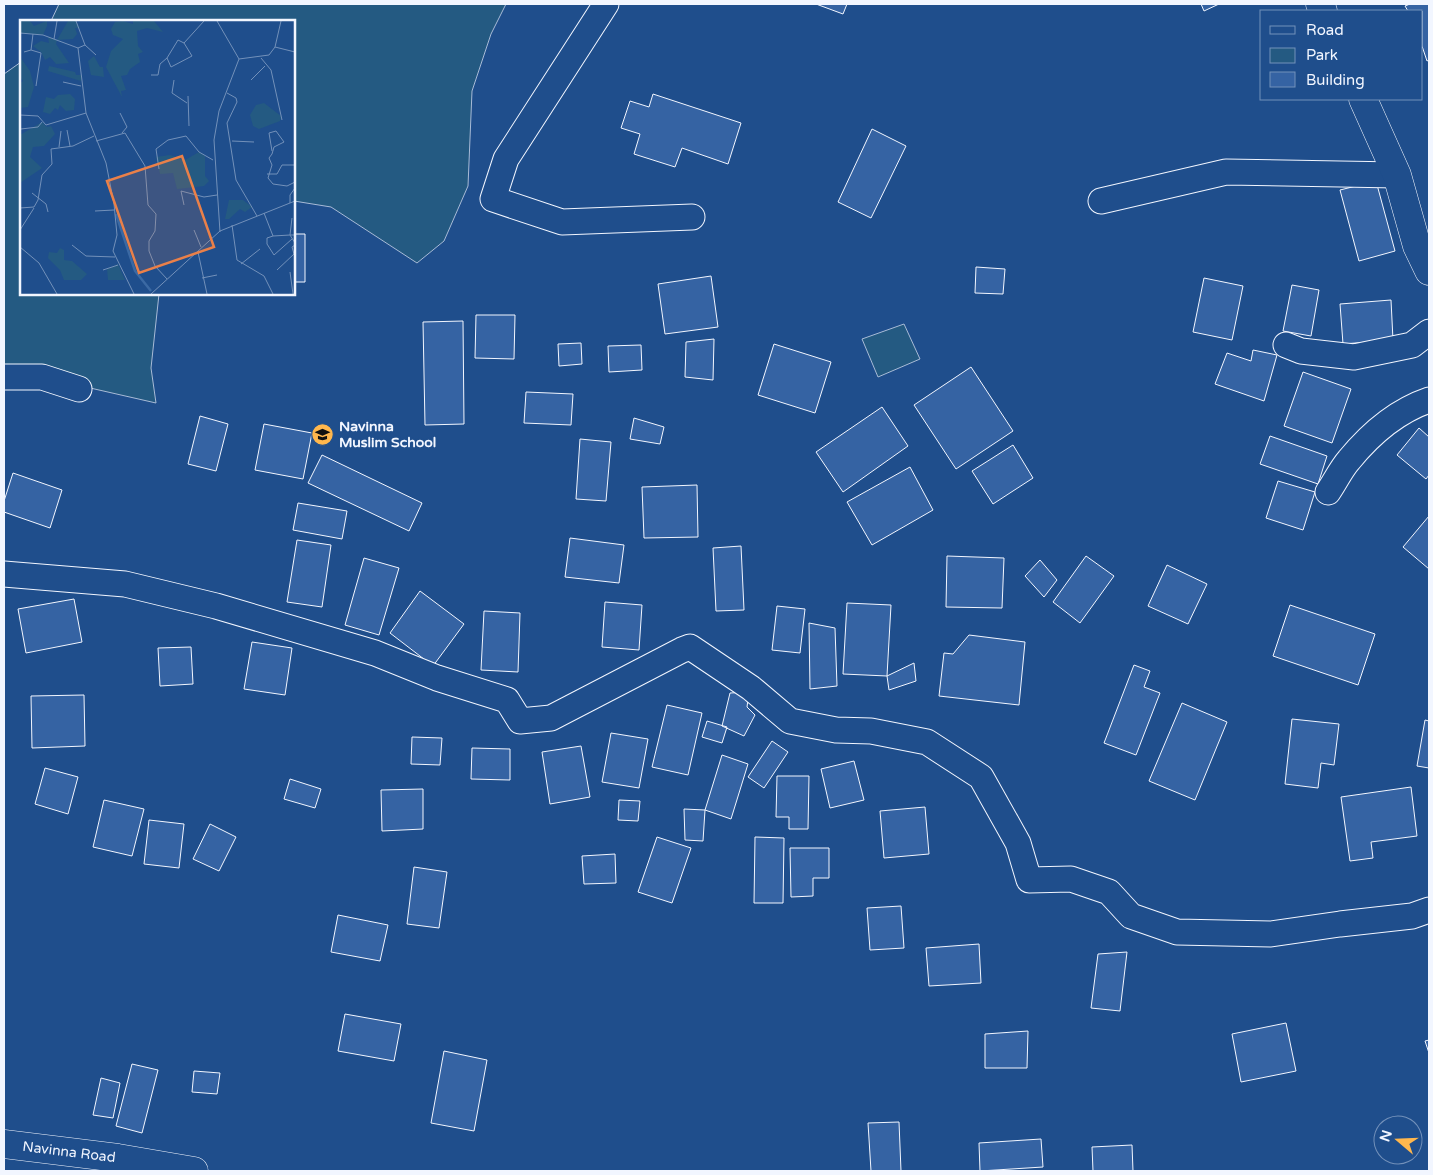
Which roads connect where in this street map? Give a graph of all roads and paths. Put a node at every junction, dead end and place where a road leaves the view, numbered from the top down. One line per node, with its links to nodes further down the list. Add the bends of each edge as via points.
1 (606, 4): 5 (street, via 506,159 494,199 562,222)
2 (1363, 100): 3 (main road)
3 (1397, 175): 4 (street, via 1226,172); 6 (main road)
4 (1102, 201)
5 (692, 217)
6 (1423, 246): 7 (main road)
7 (1429, 271)
8 (1429, 332): 9 (street, via 1412,345 1354,357 1301,351)
9 (1286, 345)
10 (4, 377): 11 (street, via 42,376)
11 (79, 389)
12 (1429, 400): 13 (street, via 1395,416 1370,436 1348,461)
13 (1328, 492)
14 (4, 574): 15 (street, via 124,584 216,606 375,653 437,678 507,700 520,721 551,718 690,647 751,688 790,721 927,742 981,777 1018,843 1029,880 1071,879 1109,892 1131,916 1177,932 1271,934 1412,916)
15 (1429, 910)
16 (4, 1144): 17 (main road, Navinna Road)
17 (194, 1171)

